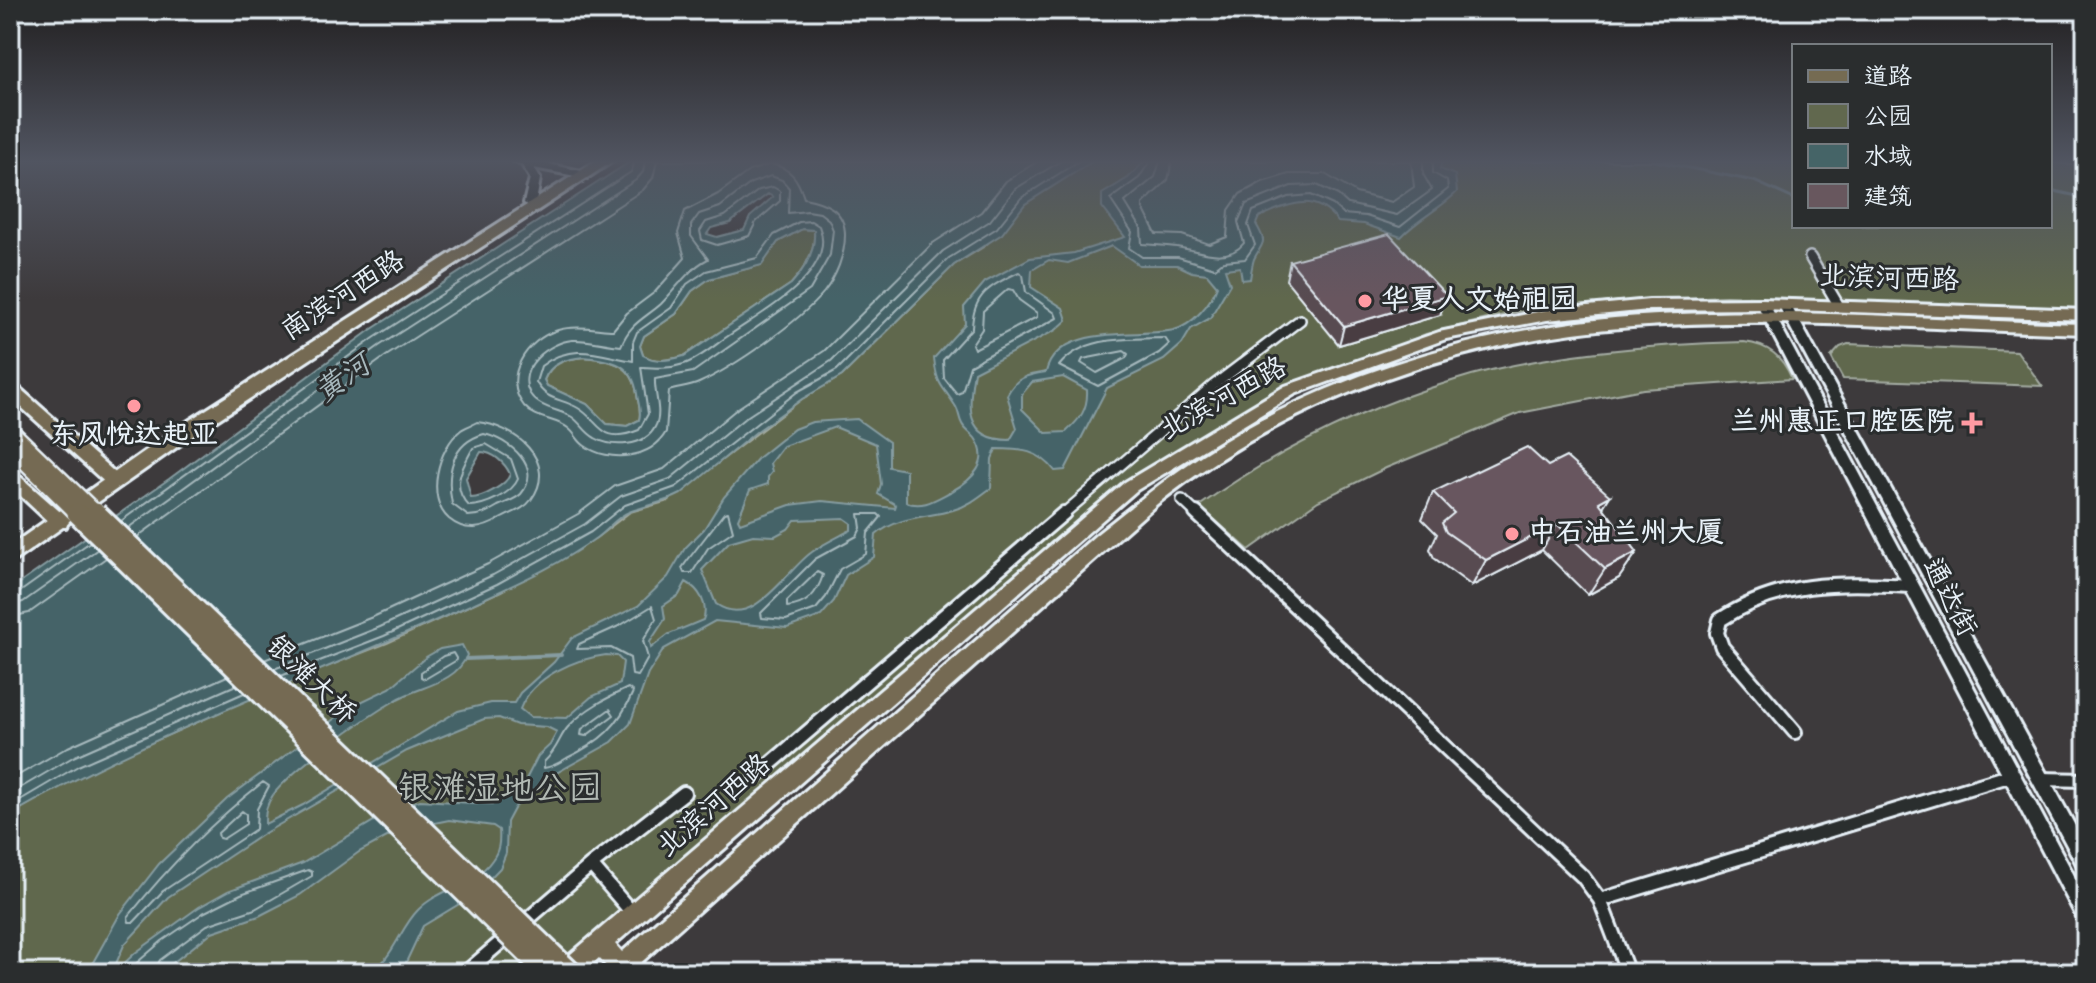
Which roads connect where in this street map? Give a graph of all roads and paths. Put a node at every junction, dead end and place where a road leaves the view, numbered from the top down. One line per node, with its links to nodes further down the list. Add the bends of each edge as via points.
1 (524, 207): 14 (highway, 南滨河西路, via 197,418)
2 (528, 207): 14 (highway, 南滨河西路)
3 (1810, 257): 4 (street)
4 (1839, 306): 6 (main road, 北滨河西路); 7 (main road, 北滨河西路)
5 (1768, 311): 6 (main road, 北滨河西路); 19 (main road, 通达街); 29 (main road, 北滨河西路, via 1649,305 1547,315 1444,335 1290,390 1131,486); 32 (main road, 北滨河西路, via 1558,330 1461,351 1326,397 1256,432 1169,485 1102,540)
6 (1788, 312): 9 (main road, 北滨河西路); 23 (main road, 通达街)
7 (2086, 315)
8 (1300, 320): 22 (street, via 1214,385)
9 (2086, 329)
10 (10, 388): 14 (main road)
11 (10, 430): 35 (main road, 银滩大桥, bridge)
12 (10, 447): 34 (main road, 银滩大桥, bridge)
13 (10, 477): 16 (main road)
14 (113, 480): 16 (highway)
15 (1182, 500): 28 (street, via 1583,877)
16 (57, 520): 17 (highway); 18 (highway)
17 (10, 547)
18 (10, 556)
19 (1912, 586): 20 (street, via 1824,583 1786,589 1720,620 1722,647); 21 (main road, 通达街)
20 (1795, 732)
21 (2012, 775): 28 (street); 30 (main road, 通达街)
22 (756, 776)
23 (2040, 779): 24 (street); 26 (main road, 通达街)
24 (2086, 780)
25 (684, 793): 27 (street)
26 (2086, 864)
27 (591, 865): 29 (street); 33 (street)
28 (1600, 900): 36 (street)
29 (634, 915): 31 (main road, 北滨河西路)
30 (2086, 917)
31 (599, 943): 32 (main road); 35 (main road, 北滨河西路)
32 (621, 971)
33 (465, 973)
34 (547, 973)
35 (569, 973)
36 (1628, 973)

